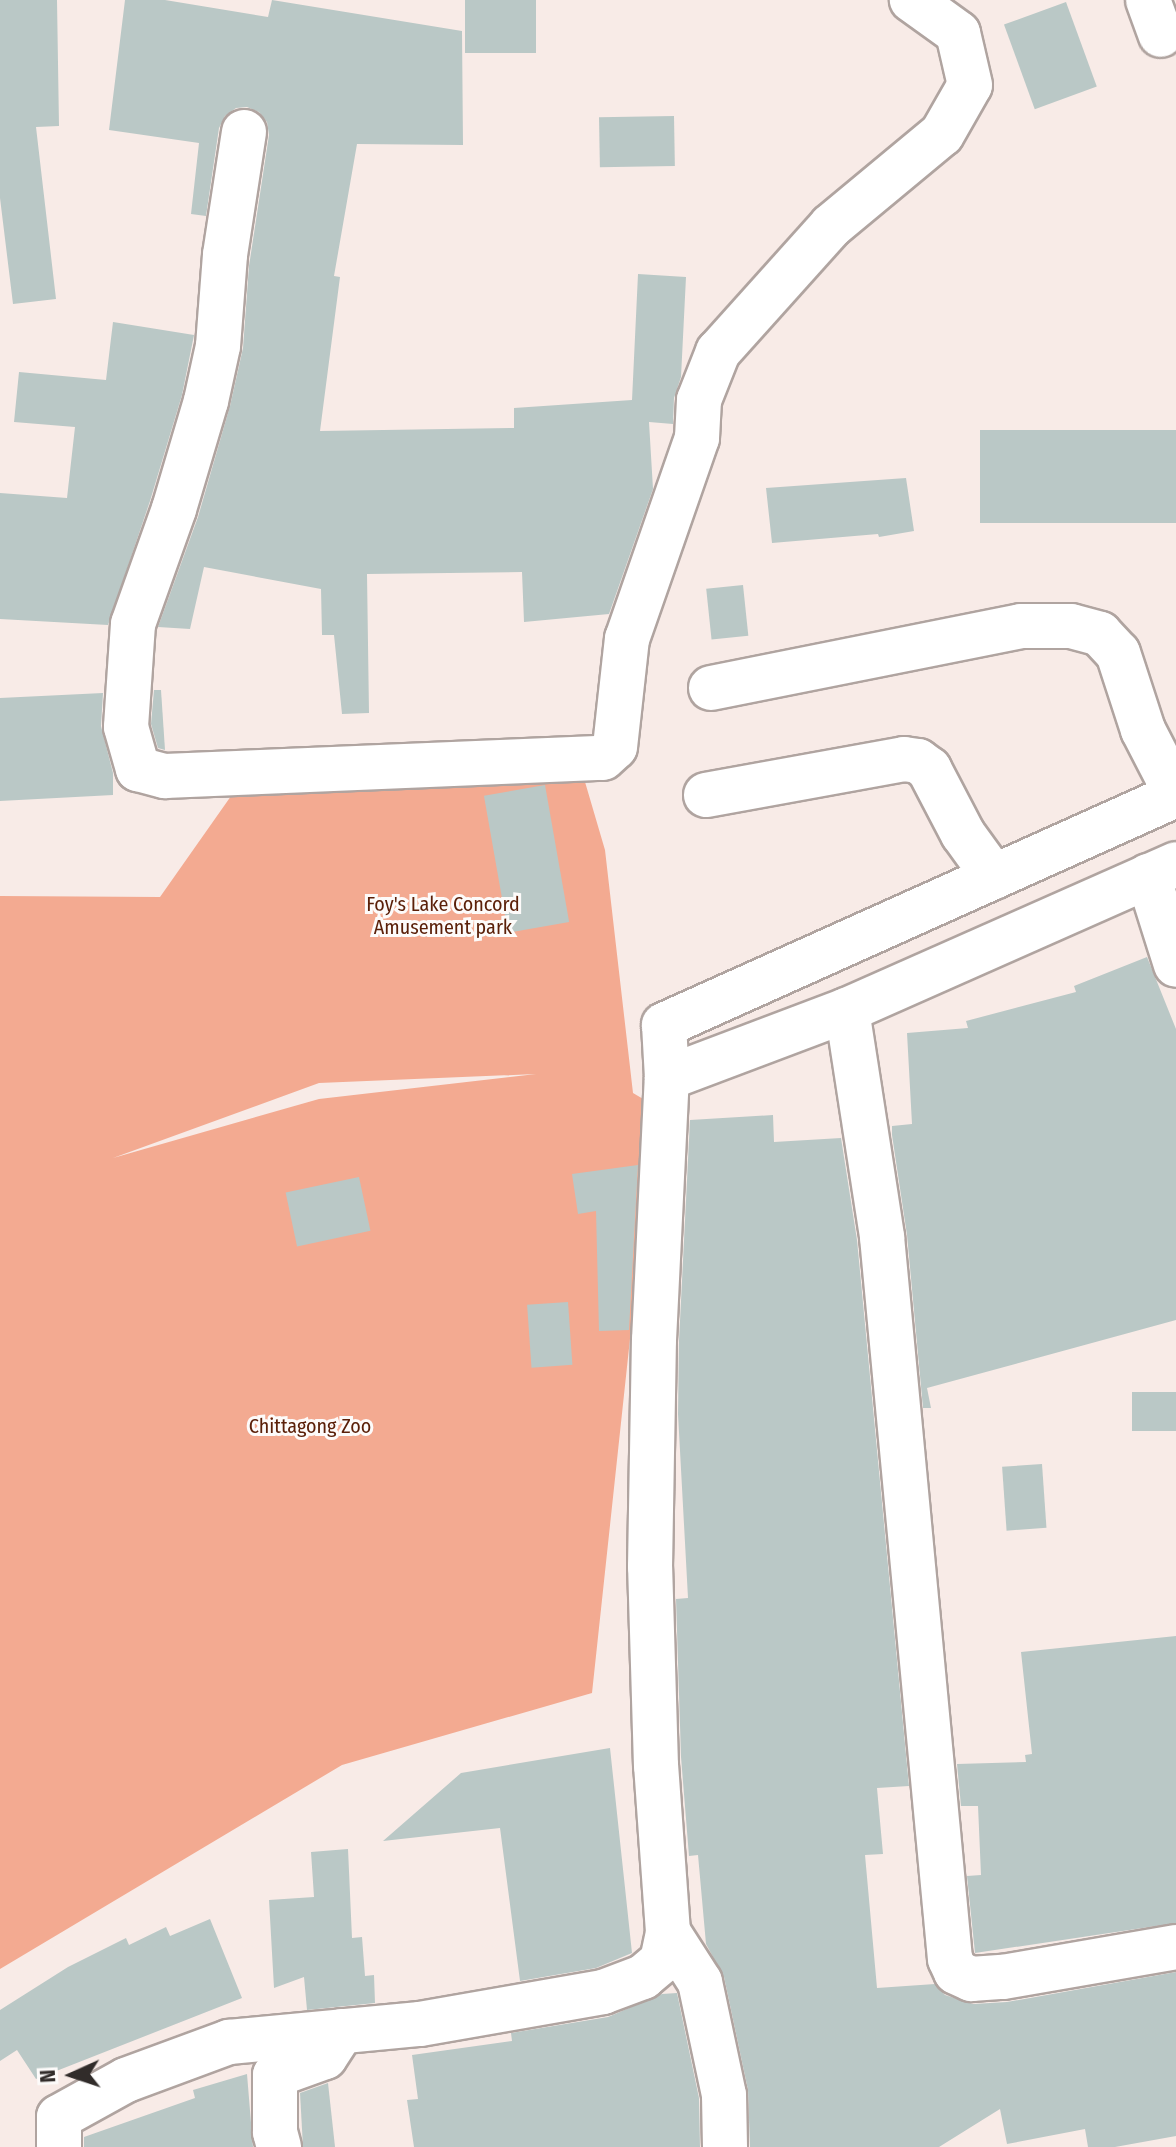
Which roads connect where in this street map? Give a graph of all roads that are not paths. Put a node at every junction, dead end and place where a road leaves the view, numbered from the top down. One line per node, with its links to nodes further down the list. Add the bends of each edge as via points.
1 (912, 0): 2 (street, via 958,33 970,85 942,134 831,226 718,352 699,400 697,438 627,639 615,747 603,758 165,776 138,769 126,727 133,624 206,401 218,346 225,255)
2 (244, 132)
3 (711, 688): 4 (street, via 1021,626 1071,626 1100,634 1118,653 1143,730)
4 (1176, 794): 7 (street)
5 (706, 795): 7 (street, via 904,759 918,761 929,769 963,834)
6 (1162, 870): 8 (street); 9 (street)
7 (994, 877): 10 (street, via 664,1025)
8 (1176, 965)
9 (847, 1010): 10 (street); 12 (street, via 882,1237 950,1959 956,1972 971,1979)
10 (667, 1078): 11 (street, via 650,1567)
11 (668, 1932): 13 (street, via 662,1961 643,1977 603,1992 420,2024); 16 (street, via 700,1982 724,2095)
12 (1176, 1947)
13 (342, 2031): 14 (street, via 229,2042 126,2080 59,2117); 15 (street, via 325,2057 275,2075)
14 (59, 2147)
15 (279, 2147)
16 (725, 2147)

